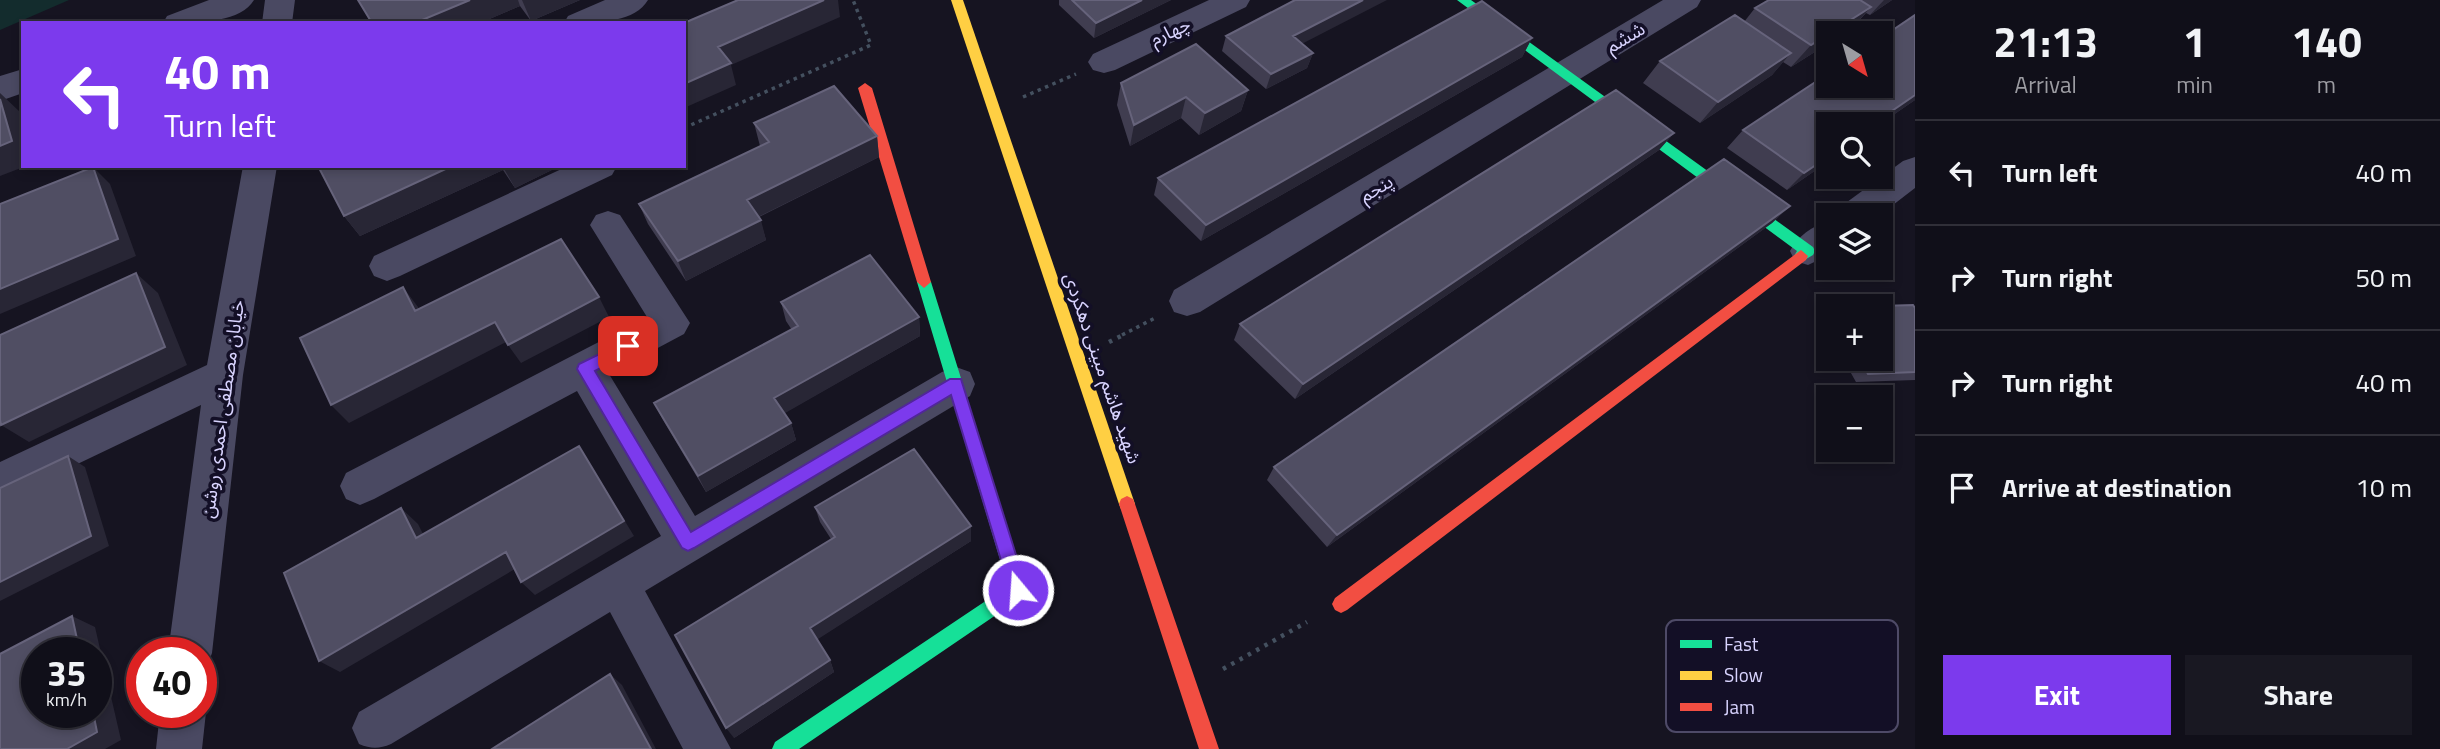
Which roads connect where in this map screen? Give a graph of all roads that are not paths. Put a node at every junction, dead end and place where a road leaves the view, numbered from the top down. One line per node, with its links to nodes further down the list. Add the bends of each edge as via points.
1 (239, 0): 8 (street)
2 (280, 0): 9 (street)
3 (632, 0): 10 (street)
4 (957, 0): 39 (street, شهید هاشم مبینی دهکردی)
5 (1235, 0): 11 (street, چهارم)
6 (1463, 0): 12 (street)
7 (1686, 0): 12 (street, ششم)
8 (183, 21)
9 (277, 21)
10 (584, 21)
11 (1104, 61)
12 (1565, 74): 21 (street); 24 (street, پنجم)
13 (21, 81): 15 (street)
14 (865, 88): 27 (street)
15 (0, 89)
16 (260, 168): 26 (street, خیابان مصطفی احمدی روشن)
17 (596, 168): 23 (street)
18 (1915, 170): 19 (street)
19 (1871, 203)
20 (608, 225): 25 (street, via 671,323)
21 (1816, 242)
22 (1816, 245): 32 (street)
23 (387, 265)
24 (1187, 301)
25 (585, 369): 29 (street); 30 (street)
26 (224, 375): 28 (street); 33 (street, خیابان مصطفی احمدی روشن)
27 (956, 384): 30 (street); 38 (street, via 1018,590)
28 (0, 482)
29 (360, 486)
30 (688, 543): 31 (street)
31 (618, 584): 35 (street); 37 (street)
32 (1340, 604)
33 (192, 637)
34 (181, 728): 36 (street)
35 (375, 728)
36 (179, 749)
37 (708, 749)
38 (782, 749)
39 (1209, 749)

